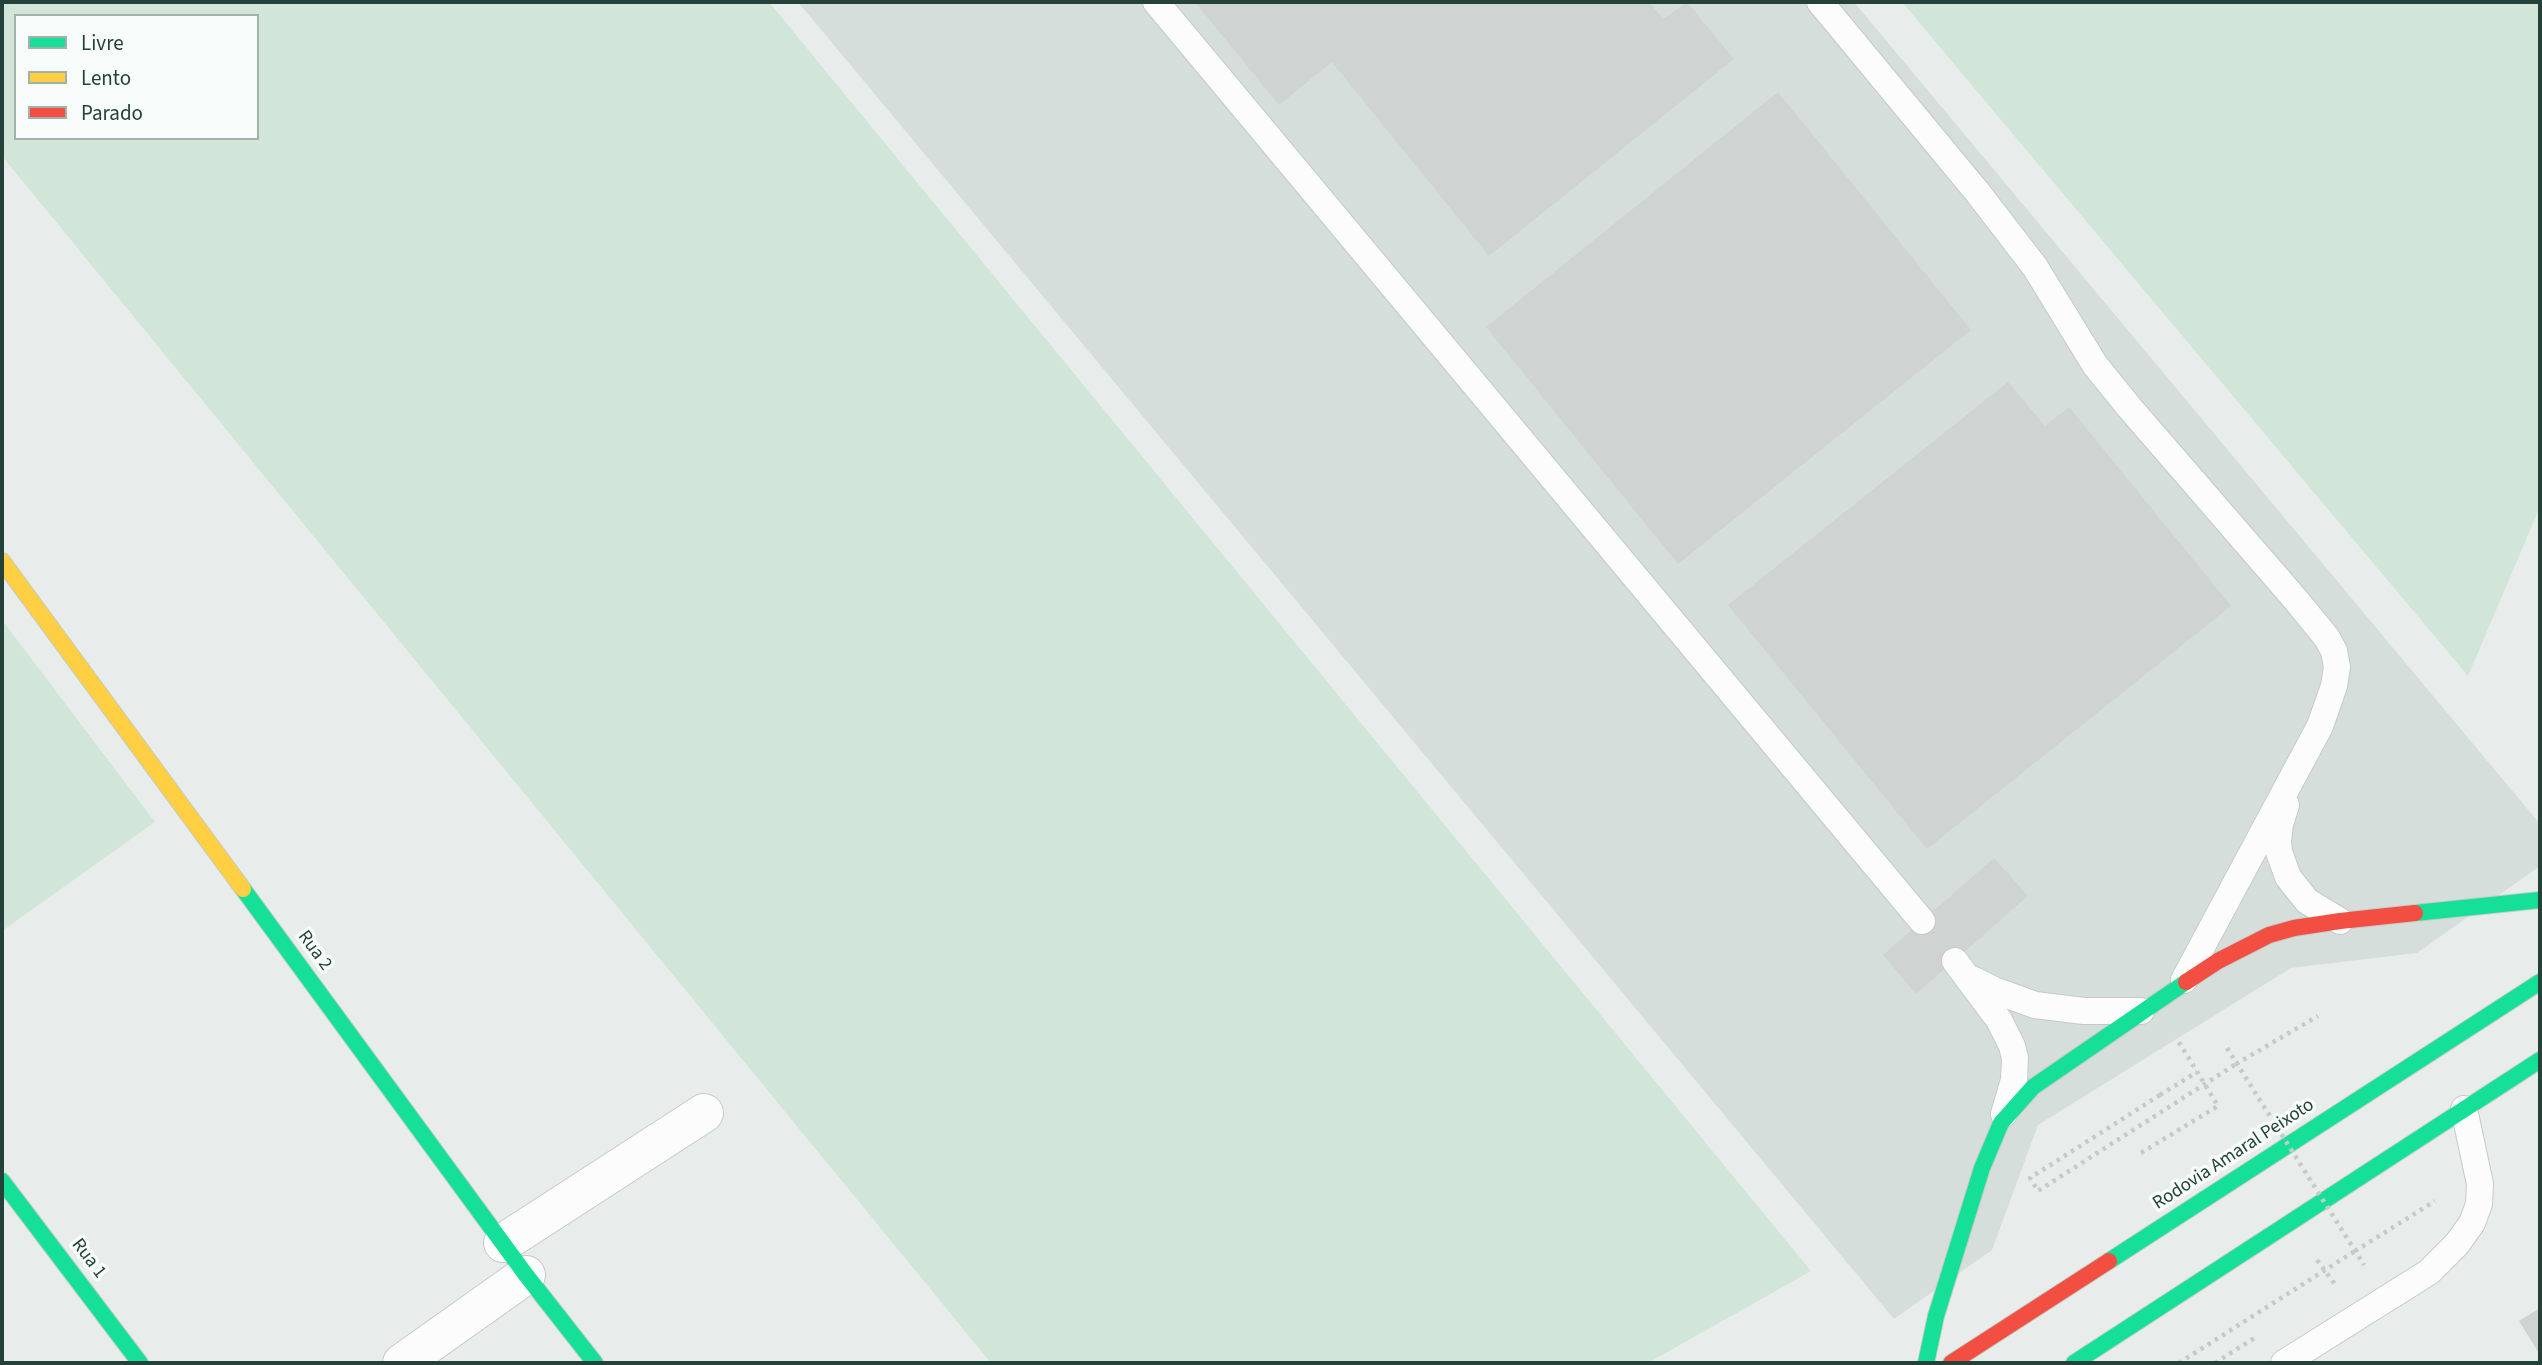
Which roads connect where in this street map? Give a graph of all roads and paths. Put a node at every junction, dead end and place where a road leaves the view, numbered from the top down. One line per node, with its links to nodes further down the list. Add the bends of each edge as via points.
1 (1156, 2): 6 (lane)
2 (1820, 2): 4 (lane, via 2035,267 2095,365 2327,638 2337,667 2334,686)
3 (2, 561): 21 (main road, Rua 2)
4 (2297, 773): 7 (lane, via 2280,824 2279,852 2297,890); 9 (lane)
5 (2540, 900): 7 (main road)
6 (1922, 921)
7 (2340, 921): 9 (main road, via 2269,934)
8 (2540, 982): 29 (main road, Rodovia Amaral Peixoto)
9 (2182, 985): 10 (main road)
10 (2141, 1011): 17 (main road, via 2033,1087); 17 (lane, via 2035,1005 1994,990 1962,969 1999,1020 2015,1058 2014,1080)
11 (2318, 1016): 14 (path)
12 (2227, 1048): 14 (path, bridge)
13 (2540, 1060): 15 (main road)
14 (2236, 1064): 18 (path, bridge, via 2038,1191 2030,1178 2197,1072 2218,1106); 22 (path, bridge)
15 (2464, 1109): 30 (main road); 32 (lane, via 2480,1184 2479,1204 2458,1244 2429,1272)
16 (704, 1113): 21 (street)
17 (2001, 1122): 28 (main road, via 1982,1168)
18 (2141, 1153)
19 (2, 1181): 25 (main road, Rua 1)
20 (2435, 1201): 22 (path)
21 (503, 1243): 24 (main road, Rua 2)
22 (2355, 1251): 23 (path, bridge); 31 (path, bridge)
23 (2364, 1265)
24 (526, 1275): 26 (street); 27 (main road, Rua 2)
25 (140, 1363)
26 (402, 1363)
27 (595, 1363)
28 (1926, 1363)
29 (1951, 1363)
30 (2074, 1363)
31 (2179, 1363)
32 (2284, 1363)

